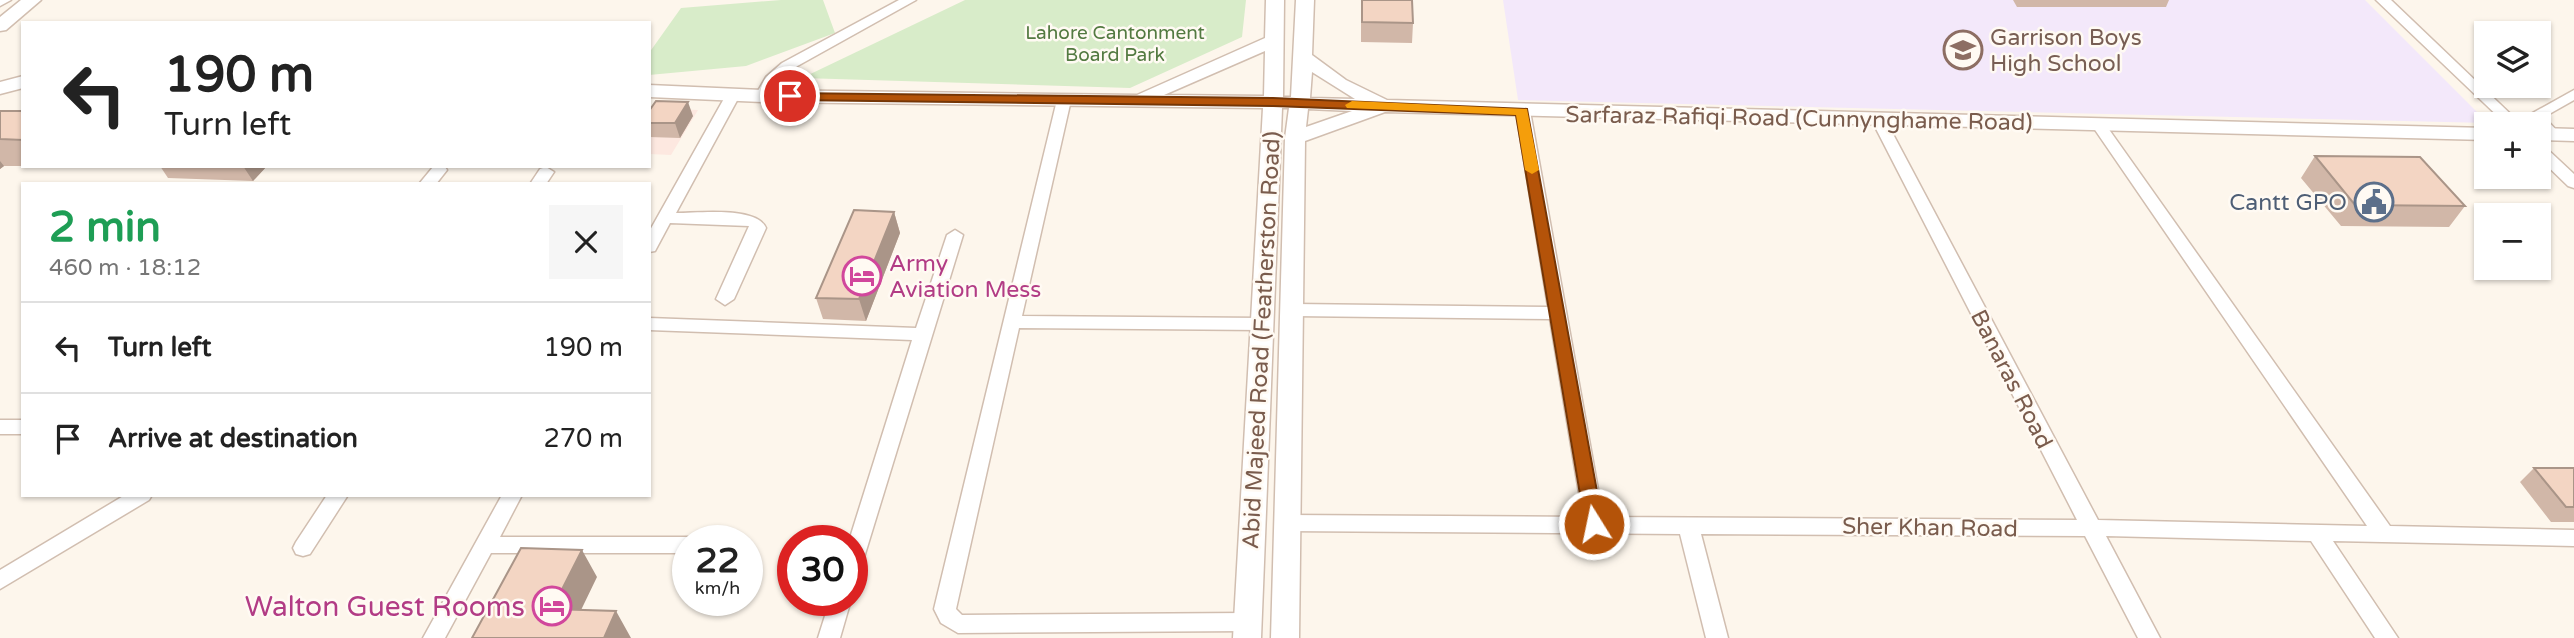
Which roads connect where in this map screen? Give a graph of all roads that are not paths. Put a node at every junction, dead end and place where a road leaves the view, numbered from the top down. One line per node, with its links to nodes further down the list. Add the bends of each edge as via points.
1 (33, 0): 6 (street)
2 (909, 0): 16 (street, via 786,66)
3 (1275, 0): 7 (street, Abid Majeed Road (Featherston Road))
4 (1305, 0): 8 (street, Abid Majeed Road (Featherston Road))
5 (2383, 0): 23 (street)
6 (0, 26)
7 (1273, 41): 18 (street); 19 (street, Abid Majeed Road (Featherston Road))
8 (1303, 57): 20 (street, Abid Majeed Road (Featherston Road)); 21 (street, via 1339,84)
9 (0, 76): 10 (street)
10 (21, 80)
11 (21, 81): 12 (street)
12 (0, 88)
13 (651, 91): 15 (street, Sarfaraz Rafiqi Road (Cunnynghame Road))
14 (2574, 94): 24 (street)
15 (733, 95): 16 (street, Sarfaraz Rafiqi Road (Cunnynghame Road)); 35 (street)
16 (762, 96): 17 (street, Sarfaraz Rafiqi Road (Cunnynghame Road))
17 (1064, 100): 18 (street, Sarfaraz Rafiqi Road (Cunnynghame Road)); 41 (street)
18 (1136, 100): 19 (street, Sarfaraz Rafiqi Road (Cunnynghame Road))
19 (1273, 102): 20 (street, Sarfaraz Rafiqi Road (Cunnynghame Road)); 43 (street, Abid Majeed Road (Featherston Road))
20 (1300, 103): 21 (street, Sarfaraz Rafiqi Road (Cunnynghame Road)); 29 (street, Abid Majeed Road (Featherston Road))
21 (1384, 106): 22 (street, Sarfaraz Rafiqi Road (Cunnynghame Road)); 29 (street)
22 (1522, 111): 25 (street, Sarfaraz Rafiqi Road (Cunnynghame Road)); 40 (street)
23 (2501, 112)
24 (2541, 112)
25 (1878, 119): 26 (street, Sarfaraz Rafiqi Road (Cunnynghame Road)); 56 (street, Banaras Road)
26 (2098, 124): 27 (street, Sarfaraz Rafiqi Road (Cunnynghame Road)); 57 (street)
27 (2474, 134)
28 (2574, 135): 30 (street)
29 (1295, 138): 39 (street, Abid Majeed Road (Featherston Road))
30 (2551, 138)
31 (2551, 150): 34 (street)
32 (439, 170): 33 (street)
33 (429, 182)
34 (2574, 183)
35 (665, 218): 37 (street); 38 (street, via 747,219 756,223 758,228)
36 (955, 235): 44 (street)
37 (651, 243)
38 (725, 299)
39 (1294, 310): 40 (street); 48 (street, Abid Majeed Road (Featherston Road))
40 (1556, 313): 53 (street)
41 (1012, 322): 43 (street); 65 (street, via 945,609 949,617 958,624)
42 (651, 324): 44 (street)
43 (1262, 324): 47 (street, Abid Majeed Road (Featherston Road))
44 (923, 334): 55 (street)
45 (0, 426): 46 (street)
46 (21, 427)
47 (1256, 471): 48 (street); 65 (street, Abid Majeed Road (Featherston Road))
48 (1287, 472): 52 (street, Abid Majeed Road (Featherston Road))
49 (139, 497): 63 (street)
50 (337, 497): 62 (street)
51 (512, 497): 60 (street)
52 (1287, 523): 53 (street, Sher Khan Road); 68 (street, Abid Majeed Road (Featherston Road))
53 (1594, 524): 54 (street, Sher Khan Road)
54 (1688, 524): 56 (street, Sher Khan Road); 69 (street)
55 (864, 525)
56 (2089, 528): 58 (street, Sher Khan Road); 70 (street, Banaras Road)
57 (2384, 534): 58 (street, Sher Khan Road); 59 (street, Sher Khan Road)
58 (2318, 535): 71 (street)
59 (2574, 538)
60 (485, 545): 61 (street); 66 (street)
61 (672, 545)
62 (303, 548)
63 (0, 580)
64 (836, 616): 67 (street)
65 (1248, 630)
66 (434, 638)
67 (829, 638)
68 (1285, 638)
69 (1717, 638)
70 (2149, 638)
71 (2387, 638)

